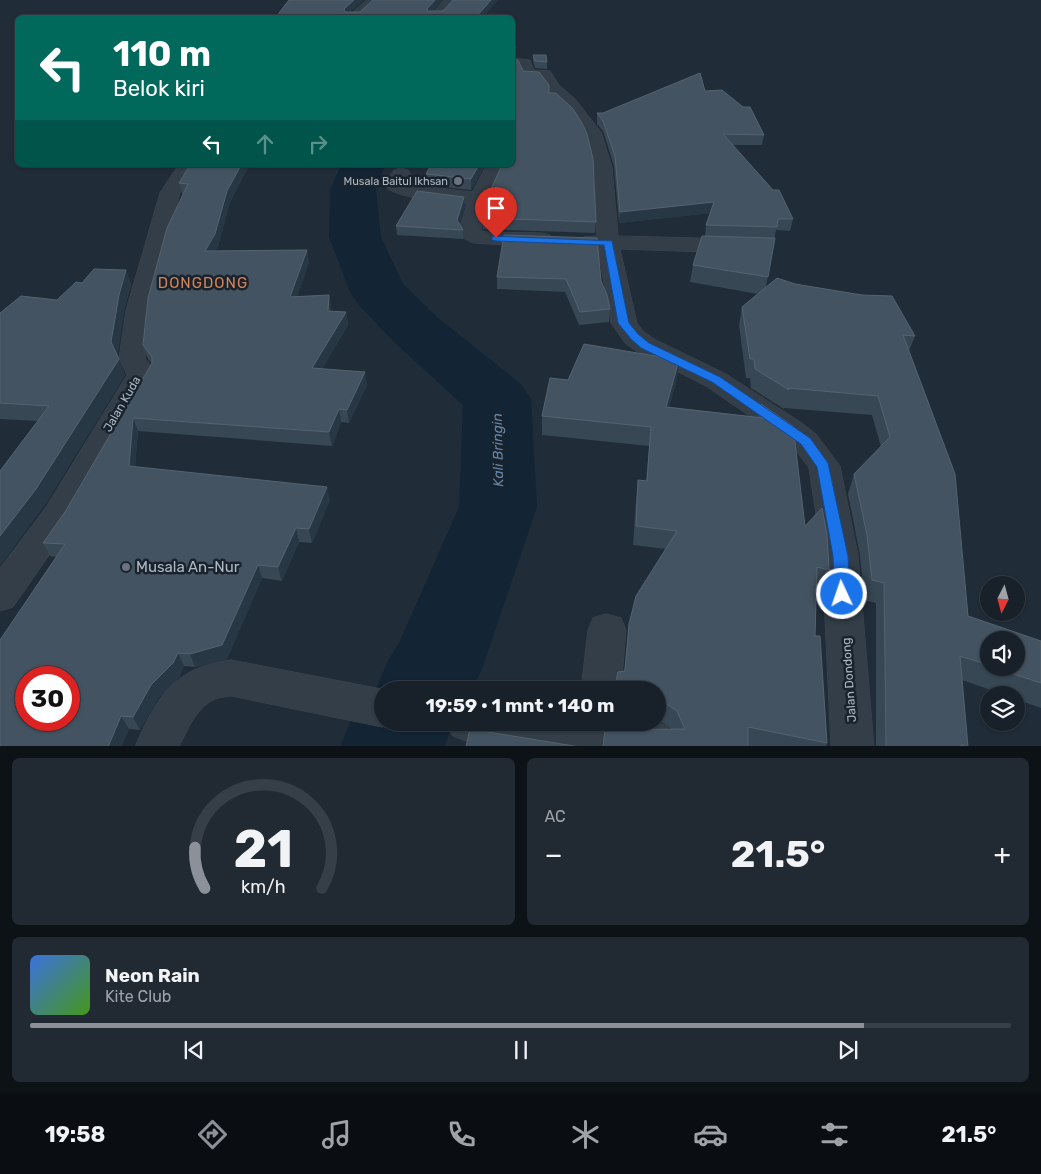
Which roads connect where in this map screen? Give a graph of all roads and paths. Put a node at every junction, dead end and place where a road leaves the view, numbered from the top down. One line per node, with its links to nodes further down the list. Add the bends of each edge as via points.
1 (374, 0): 3 (street)
2 (451, 0): 4 (street)
3 (356, 15)
4 (437, 15)
5 (515, 62): 10 (street, Jalan Dondong, via 525,63 528,75 545,74 553,88 569,102 592,132 603,167)
6 (187, 167): 12 (street, Jalan Kuda, via 170,193 138,310 132,358 141,375 58,516)
7 (495, 167): 9 (street)
8 (400, 174): 9 (street, via 394,185 401,189)
9 (478, 199): 10 (street, via 470,229 476,237)
10 (608, 243): 11 (street); 21 (street, Jalan Dondong, via 624,323 634,337 751,402 805,441 824,466 840,556)
11 (761, 247)
12 (0, 596)
13 (607, 630): 14 (street)
14 (601, 681)
15 (374, 706): 18 (street, via 231,678 213,679 185,697)
16 (524, 731): 19 (street)
17 (622, 731): 20 (street, via 653,741)
18 (156, 746)
19 (618, 746)
20 (658, 746)
21 (853, 746)

